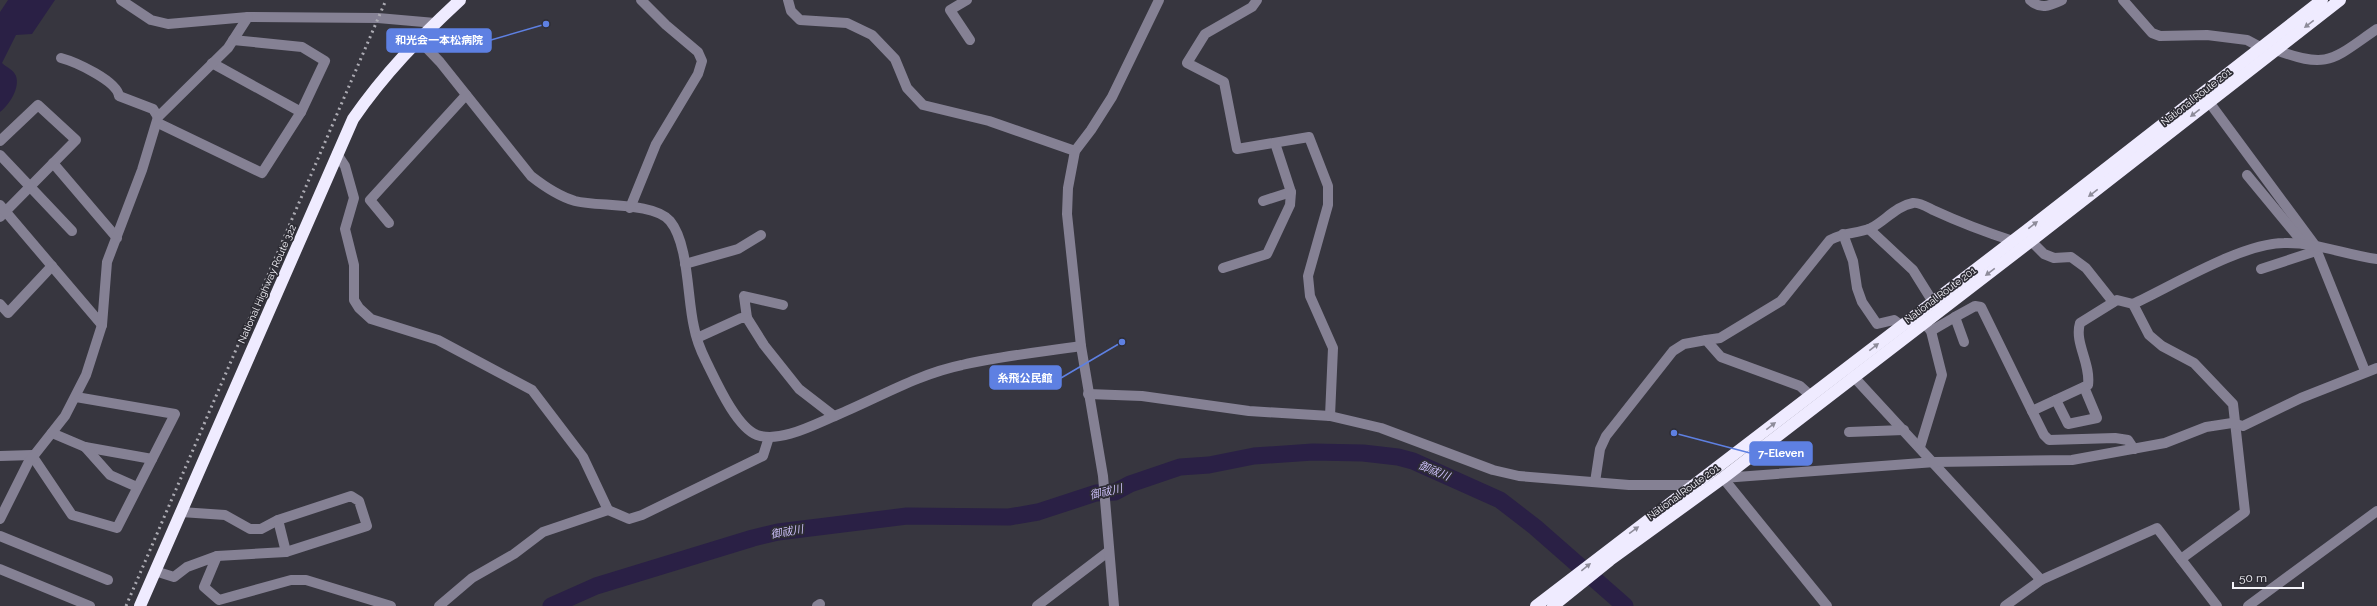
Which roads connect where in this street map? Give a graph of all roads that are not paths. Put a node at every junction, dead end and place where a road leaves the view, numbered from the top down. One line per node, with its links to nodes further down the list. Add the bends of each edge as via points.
1 (122, 0): 13 (street, via 151,20 168,24)
2 (460, 0): 14 (highway, National Highway Route 322)
3 (641, 0): 37 (street, via 698,52 701,66 656,144)
4 (788, 0): 29 (street, via 791,11 800,20 847,24 872,35 895,58 907,88 923,105 976,117)
5 (967, 0): 18 (street, via 950,10)
6 (1159, 0): 29 (street, via 1112,97)
7 (1257, 0): 28 (street, via 1252,7 1205,34 1187,63 1224,82 1237,149)
8 (2030, 0): 9 (street, via 2036,5 2046,7)
9 (2062, 0)
10 (2123, 0): 19 (street, via 2152,33 2160,36 2207,35 2247,40)
11 (2322, 0): 19 (highway, National Route 201)
12 (2340, 0): 20 (highway, National Route 201, one-way to 20)
13 (248, 16): 14 (street, via 378,18); 17 (street)
14 (435, 23): 16 (highway, National Highway Route 322)
15 (2377, 29): 20 (street, via 2336,57 2325,61 2312,61)
16 (418, 39): 23 (street); 30 (highway, National Highway Route 322, via 373,90 353,119)
17 (233, 40): 22 (street); 25 (street, via 302,47 325,61)
18 (970, 40)
19 (2262, 48): 45 (highway, National Route 201, one-way to 19)
20 (2276, 50): 24 (highway, National Route 201)
21 (61, 58): 26 (street, via 73,61 115,86 119,96 153,109)
22 (212, 63): 25 (street); 26 (street)
23 (466, 95): 37 (street, via 531,176 549,190 575,200); 39 (street, via 370,200)
24 (2209, 102): 46 (highway, National Route 201, one-way to 46); 48 (street)
25 (300, 112): 26 (street, via 262,173)
26 (158, 120): 44 (street)
27 (0, 140): 32 (street, via 38,105 76,140)
28 (1275, 143): 35 (street); 78 (street, via 1309,137 1328,186 1328,205 1308,276 1310,296 1333,348)
29 (1075, 151): 67 (street, via 1068,188 1067,214)
30 (337, 154): 95 (street, via 345,166 354,198 345,229 354,265 354,300 359,308 371,319 438,340 532,390 583,457); 97 (highway, National Highway Route 322)
31 (0, 155): 34 (street)
32 (53, 163): 34 (street); 44 (street)
33 (2247, 175): 47 (street)
34 (30, 187): 38 (street); 41 (street)
35 (1291, 192): 36 (street); 52 (street, via 1290,205 1267,254)
36 (1263, 201)
37 (630, 208): 50 (street, via 657,212 670,221 678,237)
38 (2, 211): 51 (street)
39 (388, 223)
40 (1869, 229): 42 (street); 45 (street, via 1899,208 1913,203 1972,228); 54 (street, via 1913,270)
41 (72, 231)
42 (1843, 234): 62 (street, via 1853,261 1862,302 1877,324 1894,320); 65 (street, via 1830,240 1781,301 1720,338)
43 (761, 235): 50 (street, via 738,249)
44 (117, 238): 61 (street, via 107,262)
45 (2013, 241): 54 (highway, National Route 201)
46 (2031, 241): 55 (street, via 2044,254 2054,258 2071,257 2086,268); 63 (highway, National Route 201, one-way to 63)
47 (2304, 244): 48 (street); 57 (street, via 2283,242 2244,251)
48 (2315, 247): 49 (street); 53 (street); 69 (street)
49 (2377, 259)
50 (685, 264): 64 (street, via 694,327)
51 (52, 266): 56 (street, via 8,313); 61 (street)
52 (1223, 268)
53 (2261, 269)
54 (1933, 302): 62 (highway, National Route 201)
55 (2113, 302): 57 (street, via 2117,300); 71 (street, via 2080,323 2077,332 2089,376 2088,385)
56 (0, 304)
57 (2132, 304): 79 (street, via 2148,335 2162,346 2194,363 2233,404)
58 (784, 305): 60 (street, via 744,296)
59 (1955, 317): 63 (street); 66 (street); 76 (street, via 1975,306 1981,307)
60 (747, 318): 64 (street, via 741,318); 77 (street, via 764,345 799,389)
61 (102, 325): 73 (street, via 86,375)
62 (1902, 326): 74 (highway, National Route 201, one-way to 62)
63 (1927, 326): 70 (highway, National Route 201); 85 (street, via 1942,375)
64 (698, 338): 83 (street, via 705,359 738,420 755,434)
65 (1706, 340): 74 (street, via 1721,357 1800,386); 92 (street, via 1684,344 1673,351 1606,436 1600,449)
66 (1964, 342)
67 (1081, 346): 72 (street); 77 (street, via 961,365 920,378)
68 (2377, 368): 69 (street)
69 (2365, 371): 79 (street, via 2243,426)
70 (1853, 376): 80 (street); 91 (highway, National Route 201)
71 (2084, 387): 75 (street); 75 (street, via 2097,418 2068,424)
72 (1088, 394): 78 (street, via 1142,396 1249,411); 101 (street, via 1103,476)
73 (76, 396): 82 (street); 89 (street, via 175,414)
74 (1811, 396): 93 (highway, National Route 201, one-way to 74)
75 (2056, 400): 76 (street)
76 (2032, 412): 86 (street, via 2044,436 2049,440 2115,438 2128,440)
77 (834, 416): 83 (street, via 788,433)
78 (1330, 416): 92 (street, via 1381,428 1493,470 1519,476)
79 (2236, 424): 86 (street, via 2206,426 2164,443); 105 (street, via 2246,512)
80 (1904, 430): 81 (street); 85 (street)
81 (1849, 432)
82 (52, 433): 84 (street); 88 (street)
83 (769, 437): 95 (street, via 763,456 642,516 629,519)
84 (85, 447): 89 (street); 94 (street, via 110,475)
85 (1920, 447): 90 (street)
86 (2134, 449): 90 (street, via 2072,460)
87 (0, 456): 88 (street)
88 (33, 456): 94 (street, via 72,515 117,528); 98 (street)
89 (152, 459): 94 (street)
90 (1935, 462): 91 (street); 109 (street)
91 (1723, 478): 104 (highway, National Route 201); 119 (street)
92 (1595, 482): 93 (street)
93 (1695, 485): 104 (highway, National Route 201, one-way to 93)
94 (137, 487)
95 (608, 510): 114 (street, via 543,532 514,554 472,578)
96 (2377, 511): 122 (street)
97 (181, 512): 99 (street, via 225,515 250,529 261,529); 107 (highway, National Highway Route 322)
98 (0, 519)
99 (278, 520): 102 (street); 102 (street, via 351,496 359,501 367,526)
100 (0, 536): 108 (street)
101 (1109, 551): 115 (street); 116 (street)
102 (286, 552): 103 (street)
103 (217, 556): 107 (street, via 187,567 174,577); 113 (street, via 204,586 219,600 291,580 306,580)
104 (1606, 557): 110 (highway, National Route 201)
105 (2181, 560): 109 (street, via 2157,528); 121 (street)
106 (0, 569): 111 (street)
107 (155, 571): 112 (highway, National Highway Route 322)
108 (108, 580)
109 (2041, 580): 120 (street)
110 (1572, 584): 117 (highway, National Route 201); 118 (highway, National Route 201)
111 (90, 606)
112 (140, 606)
113 (391, 606)
114 (439, 606)
115 (1037, 606)
116 (1114, 606)
117 (1536, 606)
118 (1553, 606)
119 (1827, 606)
120 (2005, 606)
121 (2217, 606)
122 (2248, 606)

